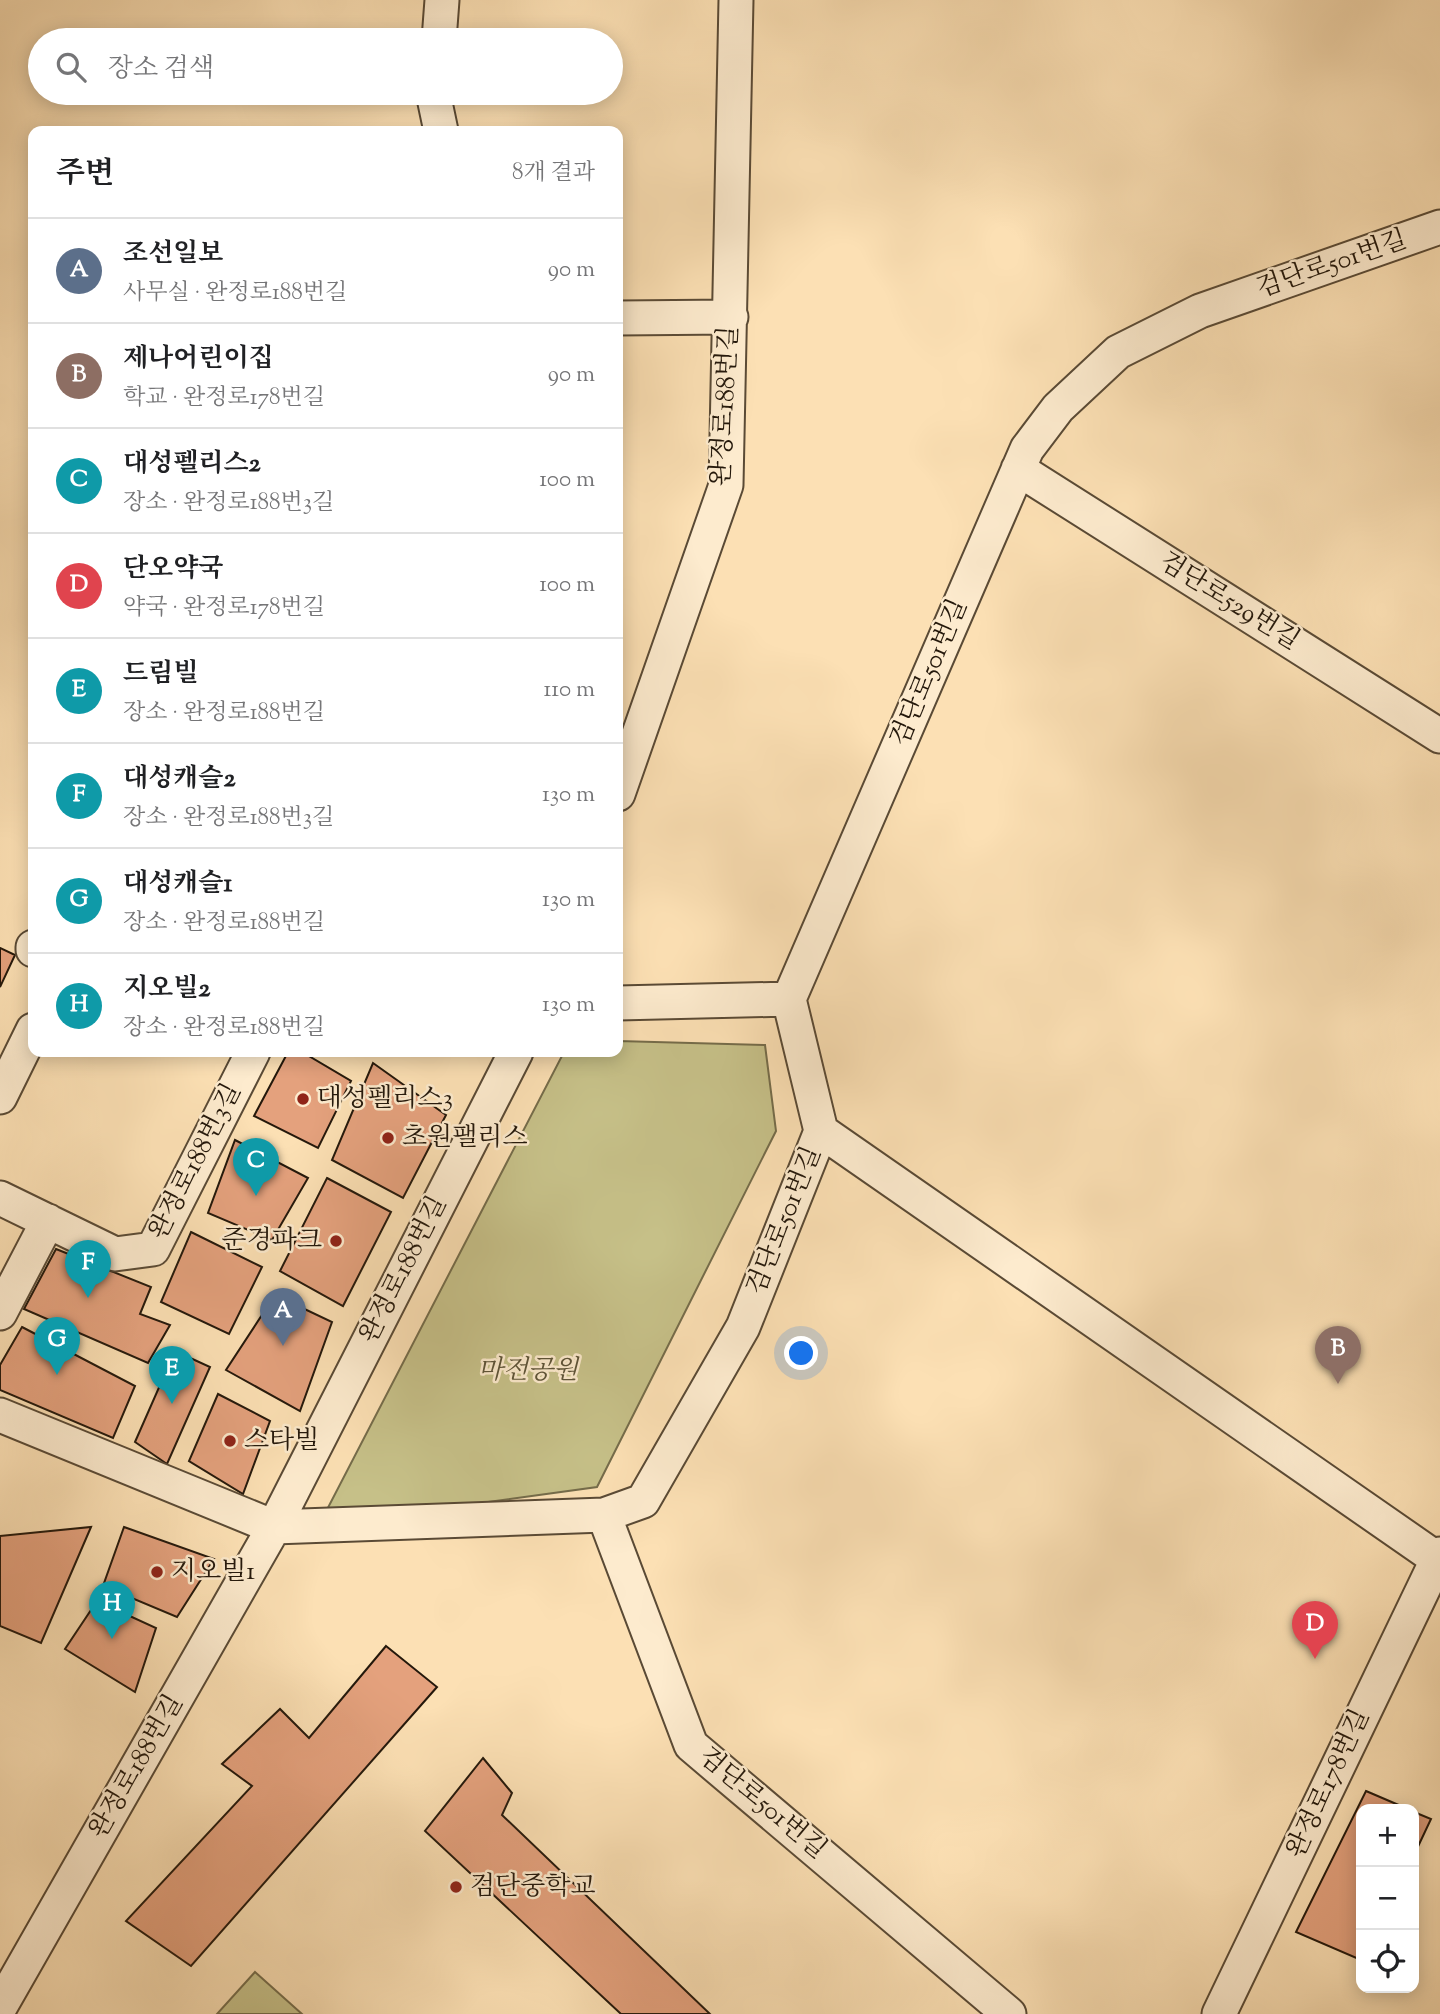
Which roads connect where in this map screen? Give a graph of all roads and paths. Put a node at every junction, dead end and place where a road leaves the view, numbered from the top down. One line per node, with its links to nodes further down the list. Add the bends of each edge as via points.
1 (442, 0): 3 (street)
2 (736, 0): 7 (street, 완정로188번길)
3 (440, 28)
4 (436, 105): 5 (street)
5 (440, 126)
6 (1440, 227): 9 (street, 검단로501번길, via 1200,311 1118,352 1058,408)
7 (731, 317): 8 (street); 11 (street, 완정로188번길, via 726,485)
8 (623, 318)
9 (1018, 469): 10 (street, 검단로529번길); 12 (street, 검단로501번길)
10 (1440, 736)
11 (623, 770)
12 (789, 999): 13 (street); 18 (street, 검단로501번길)
13 (623, 1003)
14 (28, 1040): 17 (street)
15 (250, 1057): 20 (street, 완정로188번3길, via 153,1249 115,1254)
16 (513, 1057): 24 (street, 완정로188번길)
17 (0, 1097)
18 (821, 1131): 23 (street, 검단로501번길, via 743,1327 643,1501); 25 (street)
19 (0, 1198): 20 (street, 완정로188번3길)
20 (48, 1221): 21 (street)
21 (0, 1313)
22 (0, 1415): 24 (street)
23 (604, 1515): 24 (street); 27 (street, 검단로501번길, via 691,1745)
24 (274, 1527): 26 (street, 완정로188번길)
25 (1439, 1558): 28 (street, 완정로178번길)
26 (0, 2007)
27 (1009, 2014)
28 (1219, 2014)

